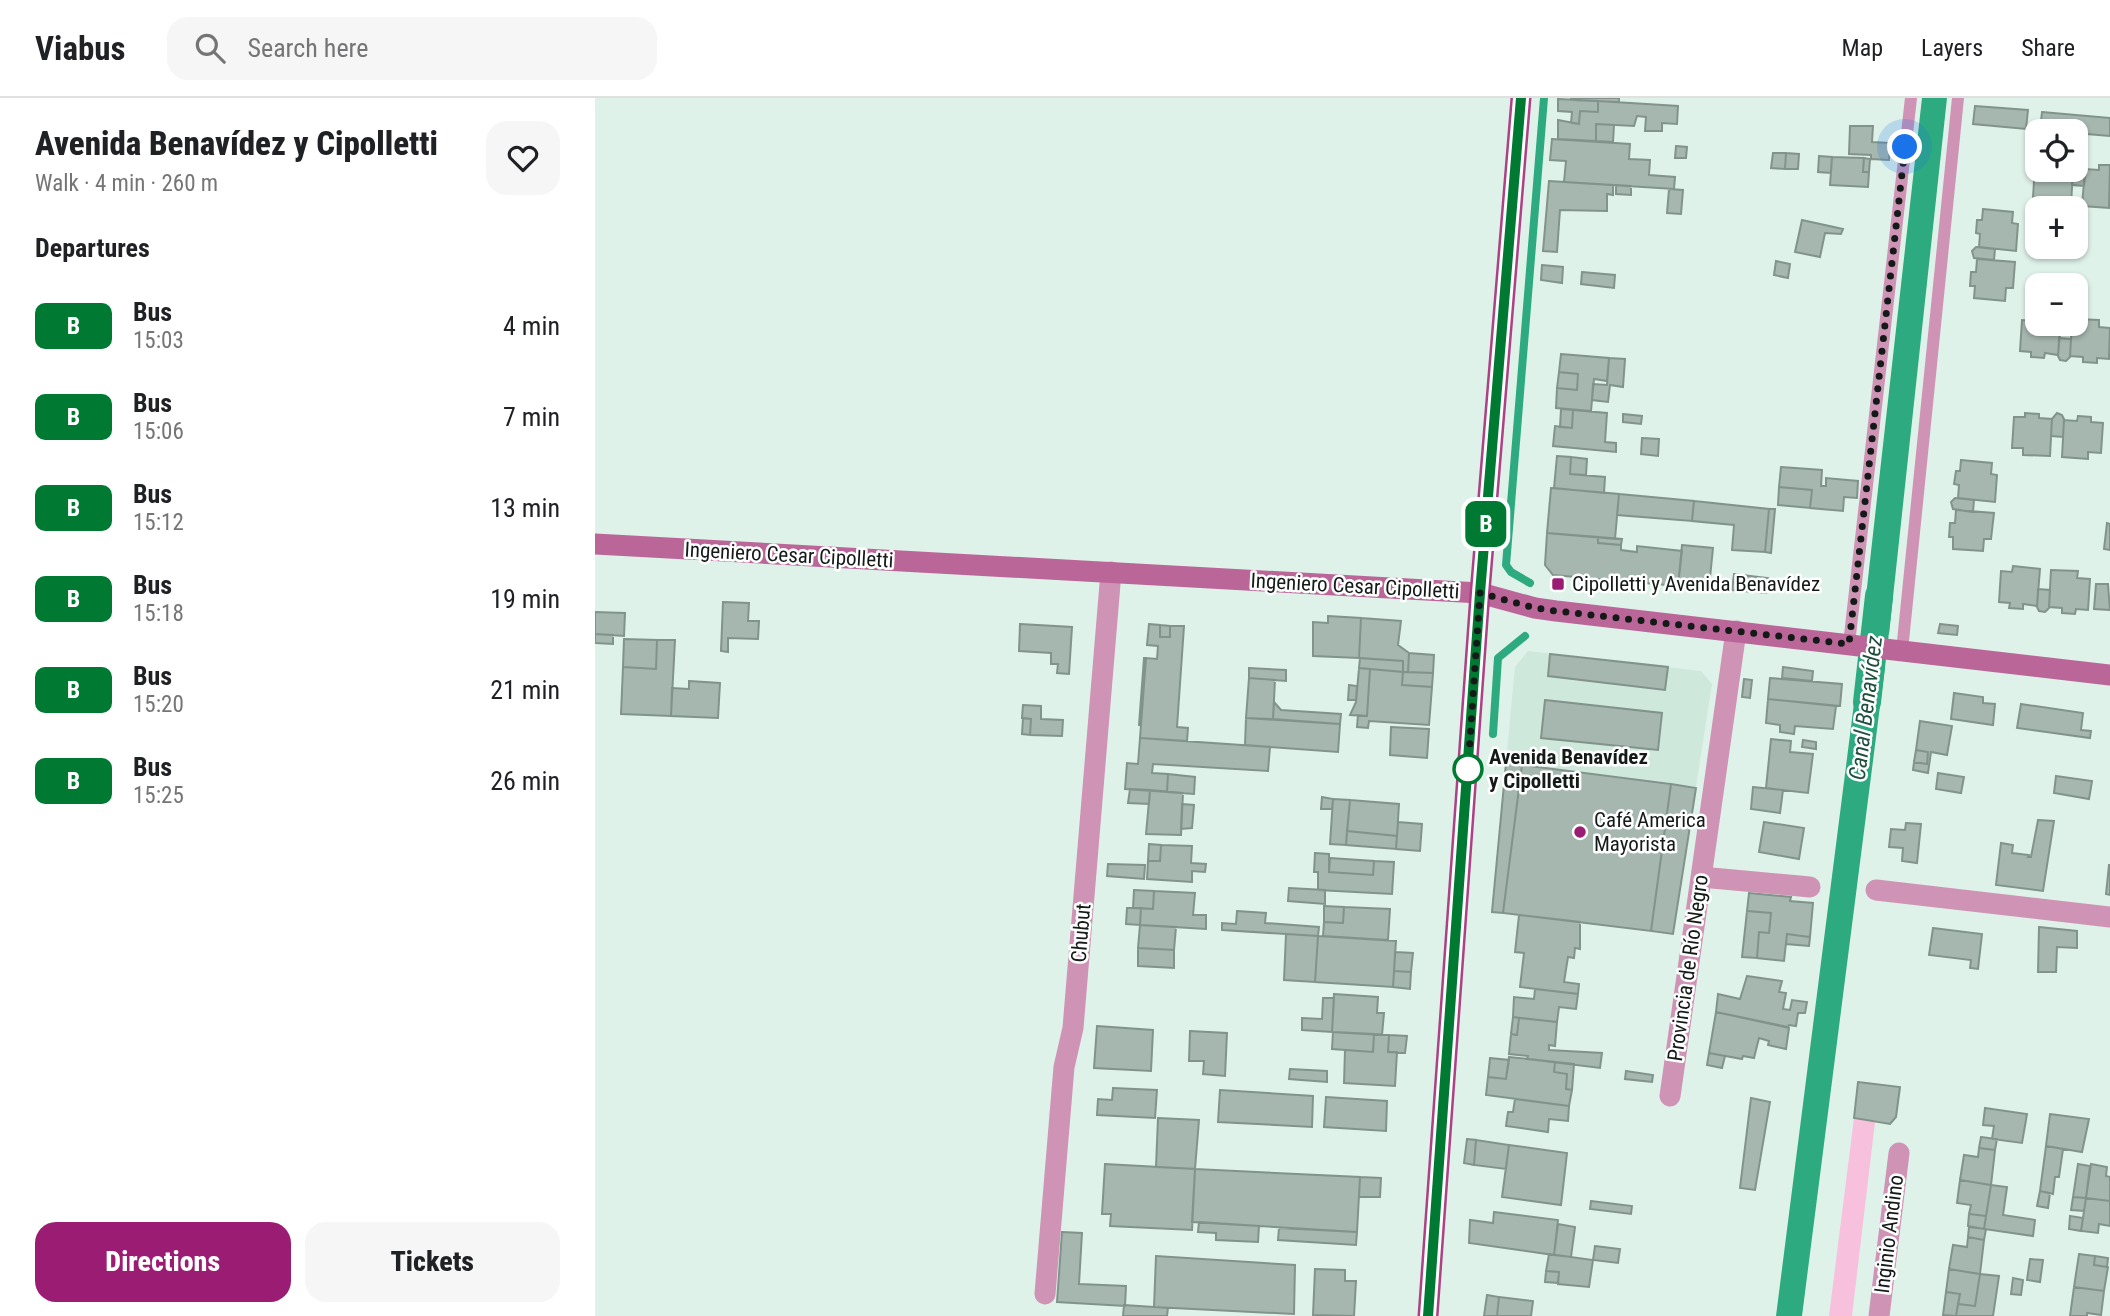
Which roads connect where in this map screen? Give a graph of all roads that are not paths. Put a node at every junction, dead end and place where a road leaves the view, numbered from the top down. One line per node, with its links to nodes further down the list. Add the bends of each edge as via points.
1 (1521, 98): 6 (main road)
2 (1911, 98): 8 (lane)
3 (1958, 98): 9 (lane)
4 (595, 544): 5 (street, Ingeniero Cesar Cipolletti)
5 (1111, 572): 6 (street, Ingeniero Cesar Cipolletti); 17 (street, Chubut, via 1073,1028 1064,1067)
6 (1480, 593): 7 (street, Ingeniero Cesar Cipolletti, via 1535,608); 18 (main road)
7 (1736, 631): 8 (street, Ingeniero Cesar Cipolletti); 11 (street, Provincia de Río Negro)
8 (1855, 645): 9 (street, Ingeniero Cesar Cipolletti)
9 (1894, 650): 10 (street, Ingeniero Cesar Cipolletti)
10 (2110, 675)
11 (1701, 877): 12 (street); 15 (street, Provincia de Río Negro)
12 (1810, 887)
13 (1876, 890): 14 (street)
14 (2110, 917)
15 (1670, 1096)
16 (1899, 1153): 19 (street, Inginio Andino)
17 (1045, 1294)
18 (1428, 1316)
19 (1879, 1316)

